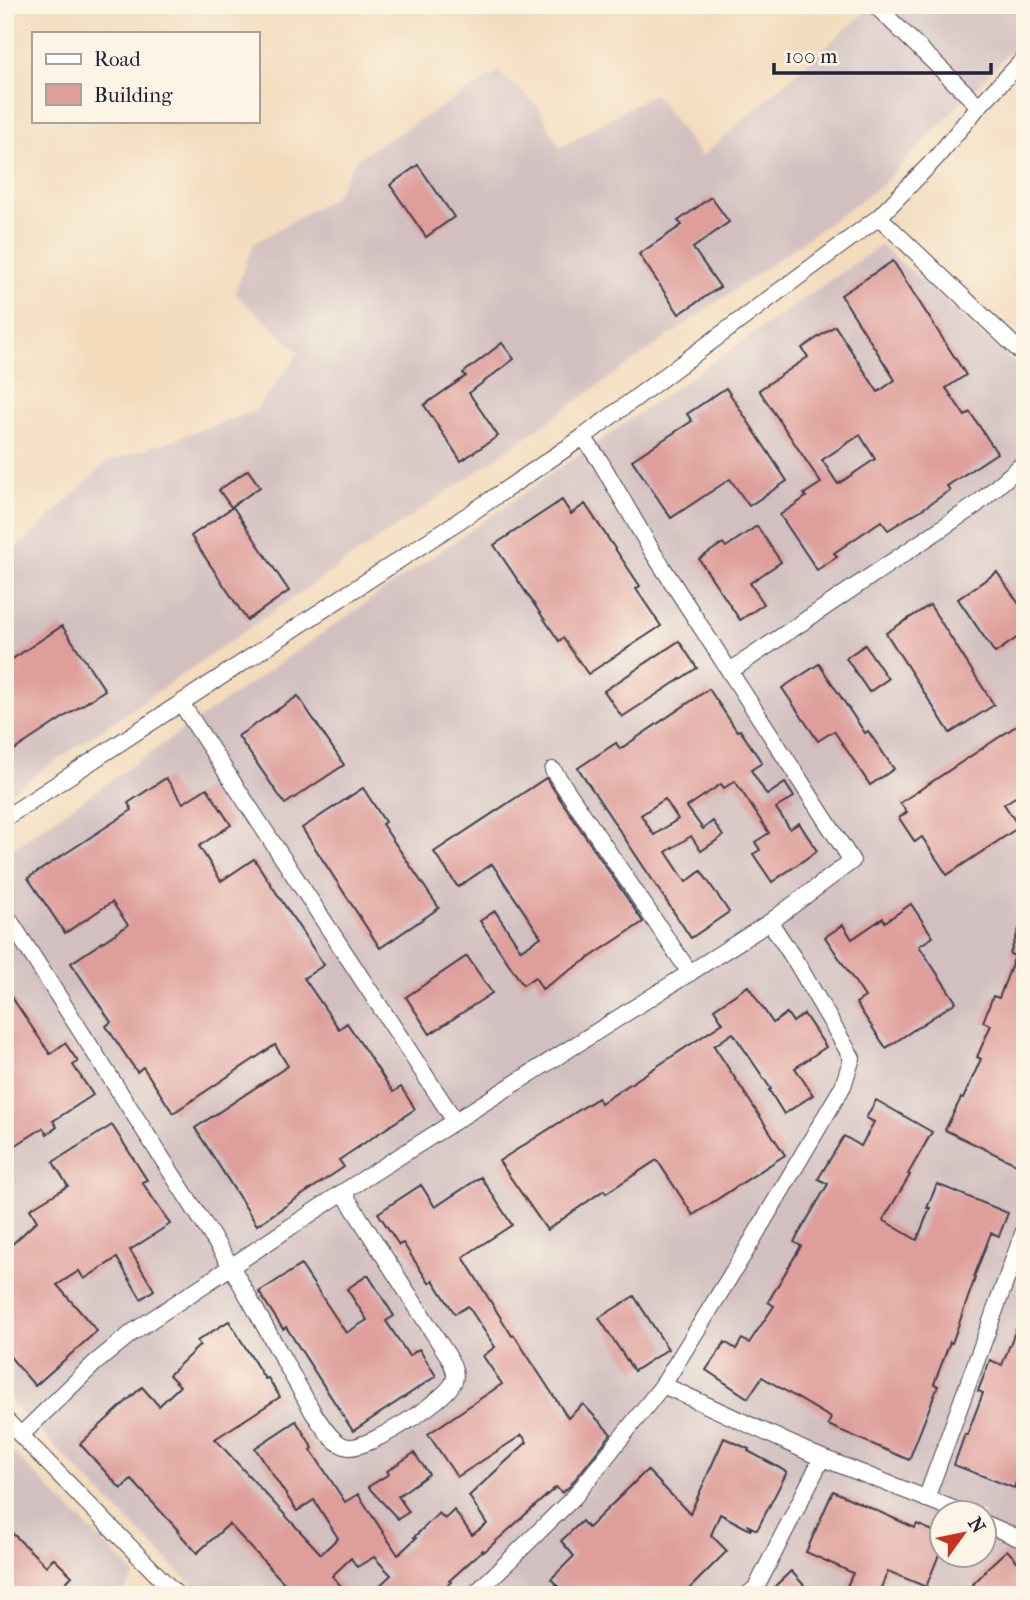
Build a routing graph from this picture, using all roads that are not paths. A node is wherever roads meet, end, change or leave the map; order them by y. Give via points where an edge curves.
1 (875, 5) edge
2 (1025, 58) edge
3 (979, 106) junction
4 (879, 217) junction
5 (1025, 356) edge
6 (583, 437) junction
7 (1025, 462) edge
8 (730, 671) junction
9 (181, 703) junction
10 (554, 770) dead end
11 (5, 818) edge
12 (5, 913) edge
13 (770, 922) junction
14 (690, 973) junction
15 (455, 1121) junction
16 (343, 1192) junction
17 (1025, 1228) edge
18 (232, 1266) junction
19 (663, 1385) junction
20 (5, 1419) edge
21 (21, 1435) junction
22 (822, 1458) junction
23 (926, 1499) joint
24 (998, 1529) edge
25 (1025, 1541) edge
26 (168, 1592) edge
27 (474, 1595) edge
28 (747, 1595) edge

1 - 3 street
2 - 3 street
3 - 4 street
4 - 5 street
4 - 6 street
6 - 8 street
6 - 9 street
7 - 8 street via 976,505
8 - 13 street via 852,861
9 - 11 street
9 - 15 street
10 - 14 street
12 - 18 street
13 - 14 street
13 - 19 street via 852,1058 843,1086
14 - 15 street
15 - 16 street
16 - 18 street
16 - 18 street via 455,1371 444,1395 423,1411 363,1445 342,1445 314,1414
17 - 23 street
18 - 21 street via 133,1332
19 - 22 street
19 - 27 street via 575,1496
20 - 21 street
21 - 26 street
22 - 23 street
22 - 28 street via 756,1588
24 - 25 street

